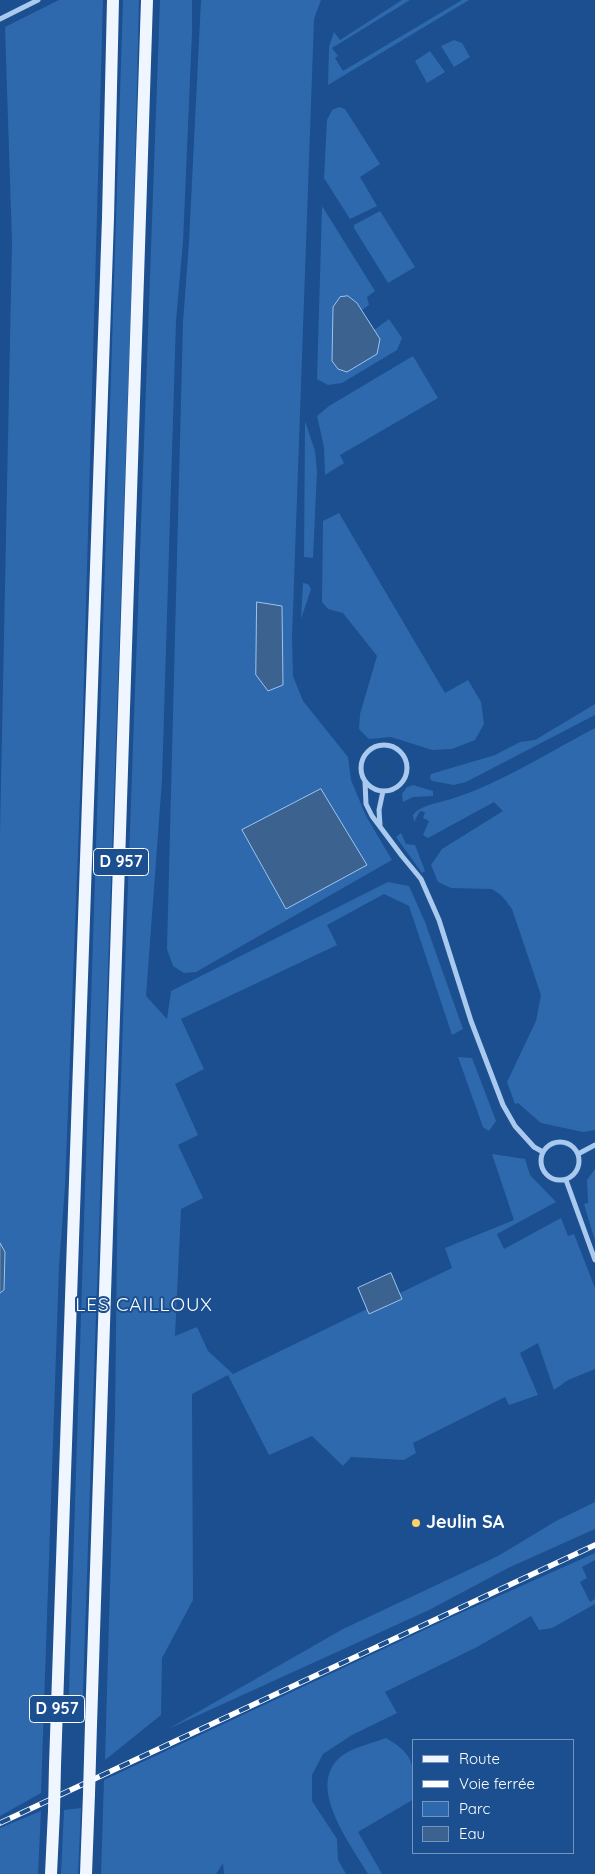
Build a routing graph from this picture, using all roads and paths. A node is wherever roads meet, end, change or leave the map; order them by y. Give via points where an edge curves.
1 (38, 0) edge
2 (113, 0) edge
3 (147, 0) edge
4 (0, 19) edge
5 (365, 782) junction
6 (383, 791) junction
7 (380, 825) junction
8 (595, 1145) edge
9 (543, 1152) junction
10 (578, 1154) junction
11 (566, 1180) junction
12 (595, 1260) edge
13 (51, 1874) edge
14 (86, 1874) edge

1 - 4 street
2 - 13 main road, D 957, bridge
3 - 14 main road, D 957, bridge
5 - 6 street
5 - 6 street via 361,765 366,755 376,747 392,747 403,756 406,771 400,784
5 - 7 street via 366,804
6 - 7 street
7 - 9 street via 422,879 503,1105 520,1132
8 - 10 street
9 - 10 street via 558,1142 570,1145
9 - 11 street via 541,1163 545,1173 554,1180
10 - 11 street via 576,1172
11 - 12 street

